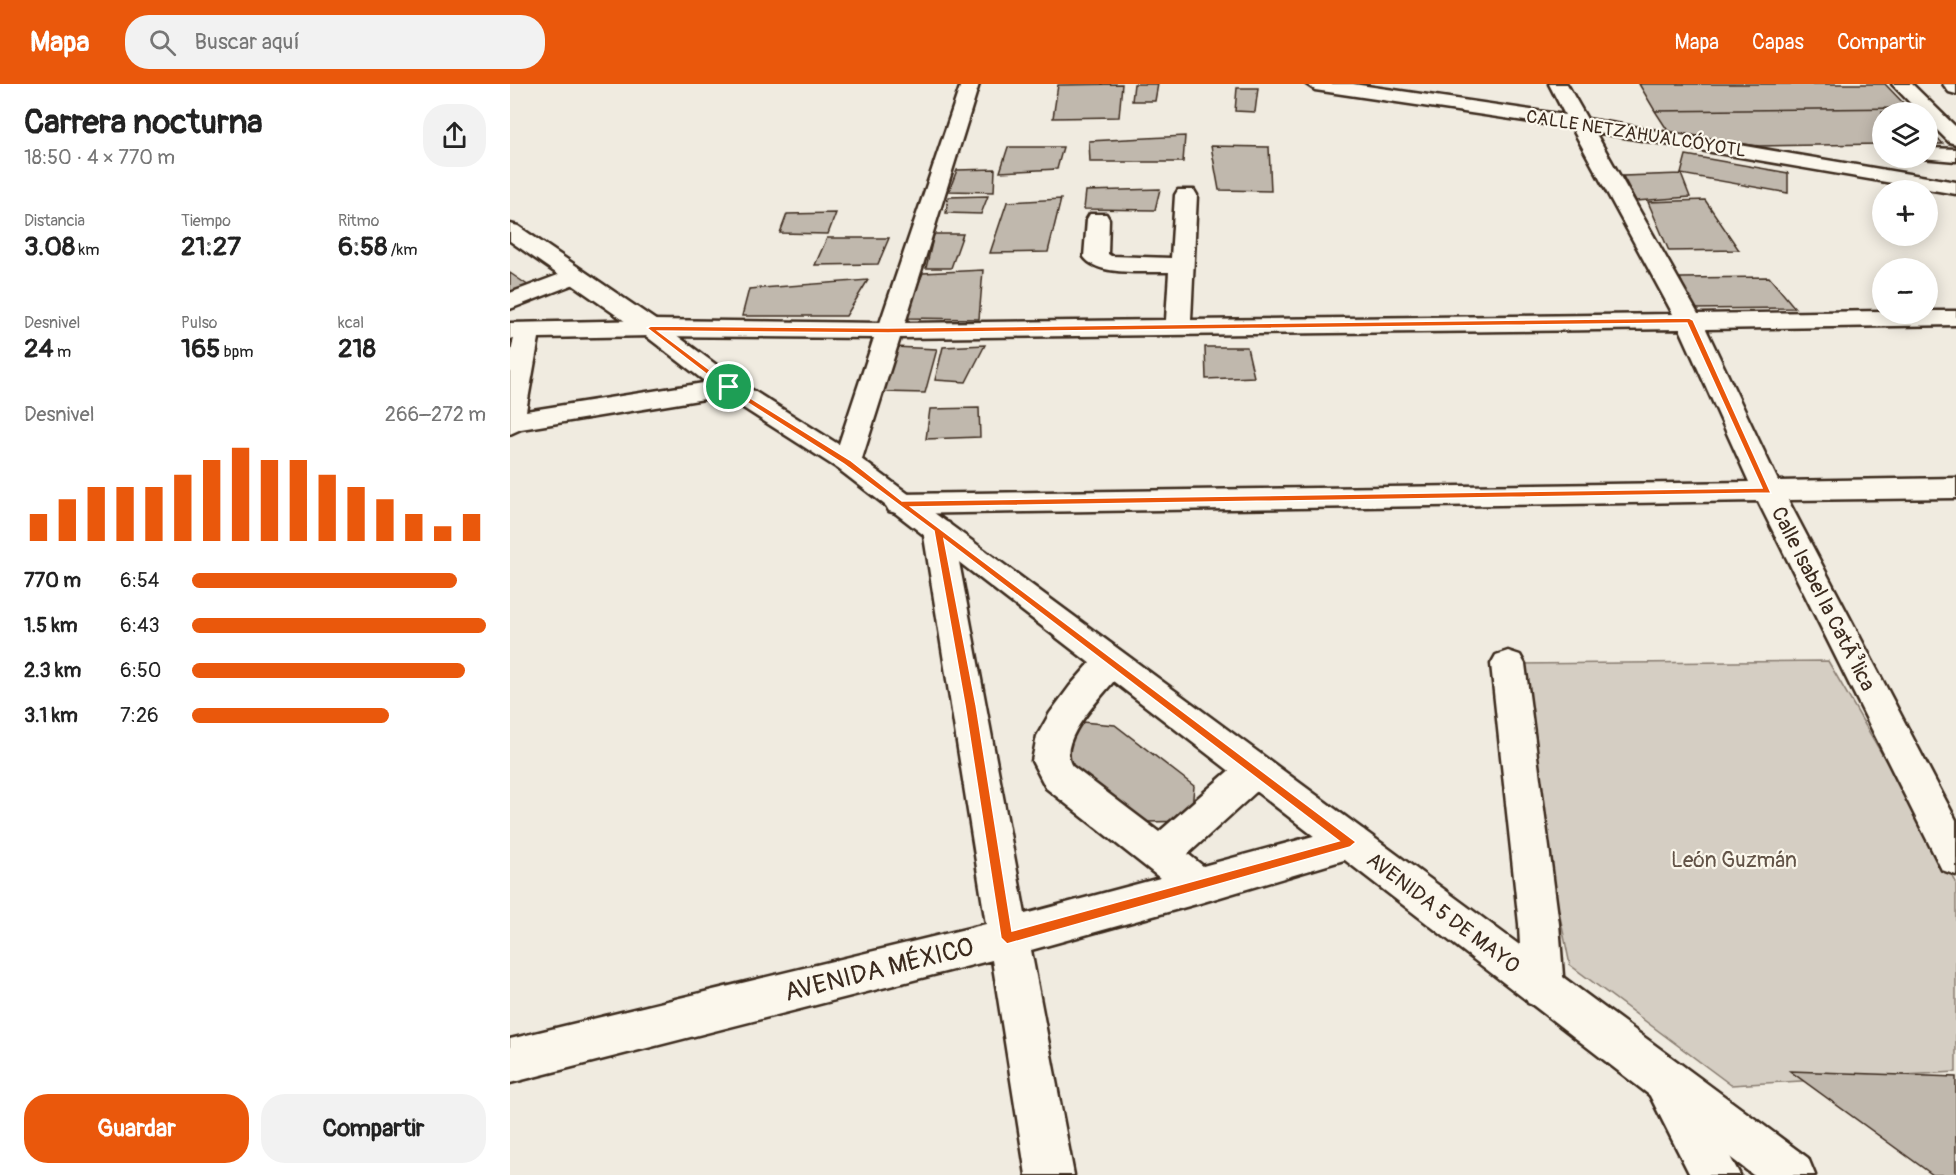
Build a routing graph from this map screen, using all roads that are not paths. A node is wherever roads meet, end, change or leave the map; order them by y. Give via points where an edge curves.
1 (970, 84) edge
2 (1315, 84) edge
3 (1558, 84) edge
4 (1901, 84) edge
5 (1952, 84) edge
6 (1956, 88) edge
7 (1578, 123) junction
8 (1956, 138) edge
9 (1938, 154) edge
10 (1956, 155) edge
11 (1956, 188) edge
12 (1186, 195) dead end
13 (1098, 219) dead end
14 (513, 237) edge
15 (1182, 265) junction
16 (574, 276) junction
17 (510, 302) edge
18 (1956, 318) edge
19 (1689, 320) junction
20 (1178, 327) junction
21 (651, 328) junction
22 (519, 331) edge
23 (888, 331) junction
24 (729, 387) junction
25 (510, 423) edge
26 (847, 462) junction
27 (1956, 488) edge
28 (1768, 491) junction
29 (900, 504) junction
30 (938, 530) junction
31 (1110, 663) junction
32 (1508, 664) dead end
33 (1254, 771) junction
34 (1350, 842) junction
35 (1160, 855) junction
36 (1956, 858) edge
37 (1200, 886) junction
38 (1007, 938) junction
39 (1543, 989) junction
40 (510, 1061) edge
41 (1664, 1082) junction
42 (1050, 1175) edge
43 (1716, 1175) edge
44 (1791, 1175) edge

1 - 23 street
2 - 7 street, CALLE NETZAHUALCÓYOTL
3 - 7 street, Calle Isabel la CatÃ³lica
4 - 8 street
5 - 6 street
7 - 11 street, CALLE NETZAHUALCÓYOTL
7 - 19 street, Calle Isabel la CatÃ³lica
9 - 10 street
12 - 15 street
13 - 15 street via 1096,257 1106,263
14 - 16 street, AVENIDA 5 DE MAYO
15 - 20 street
16 - 17 street
16 - 21 street, AVENIDA 5 DE MAYO
18 - 19 street
19 - 20 street
19 - 28 street, Calle Isabel la CatÃ³lica
20 - 23 street
21 - 22 street
21 - 23 street
21 - 24 street, AVENIDA 5 DE MAYO
22 - 25 street
23 - 26 street
24 - 25 street
24 - 26 street, AVENIDA 5 DE MAYO
26 - 29 street, AVENIDA 5 DE MAYO
27 - 28 street
28 - 29 street
28 - 36 street, Calle Isabel la CatÃ³lica
29 - 30 street, AVENIDA 5 DE MAYO
30 - 31 street, AVENIDA 5 DE MAYO
30 - 38 street via 971,705
31 - 33 street, AVENIDA 5 DE MAYO
31 - 35 street via 1059,728 1051,746 1050,762 1059,777
32 - 39 street
33 - 34 street, AVENIDA 5 DE MAYO
33 - 35 street
34 - 37 street, AVENIDA MÉXICO
34 - 39 street, AVENIDA 5 DE MAYO
35 - 37 street
37 - 38 street, AVENIDA MÉXICO
38 - 40 street, AVENIDA MÉXICO
38 - 42 street
39 - 41 street, AVENIDA 5 DE MAYO
41 - 43 street
41 - 44 street, AVENIDA 5 DE MAYO

